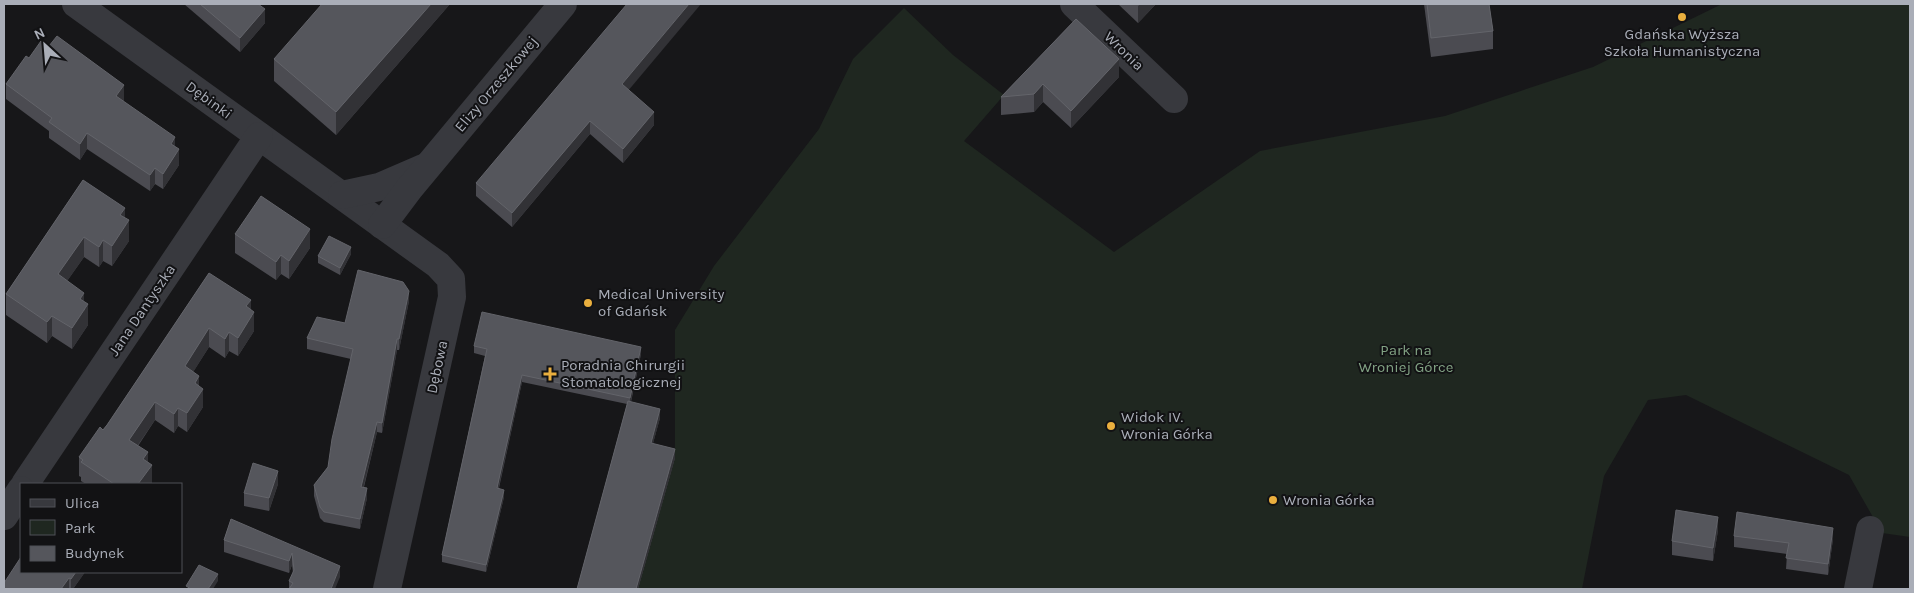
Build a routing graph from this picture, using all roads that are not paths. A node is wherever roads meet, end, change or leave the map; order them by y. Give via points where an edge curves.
1 (76, 4) edge
2 (563, 4) edge
3 (1074, 4) edge
4 (1174, 99) dead end
5 (259, 136) junction
6 (429, 164) junction
7 (342, 195) junction
8 (382, 225) junction
9 (26, 483) edge
10 (20, 492) edge
11 (4, 516) edge
12 (1870, 530) dead end
13 (387, 589) edge
14 (1858, 589) edge

1 - 5 street, Dębinki
2 - 6 street, Elizy Orzeszkowej
3 - 4 street, Wronia
5 - 7 street, Dębinki
5 - 9 street, Jana Dantyszka
6 - 7 street, Elizy Orzeszkowej via 379,188
6 - 8 street, Elizy Orzeszkowej
7 - 8 street, Dębowa
8 - 13 street, Dębowa via 438,265 447,273 453,286
10 - 11 street
12 - 14 street

